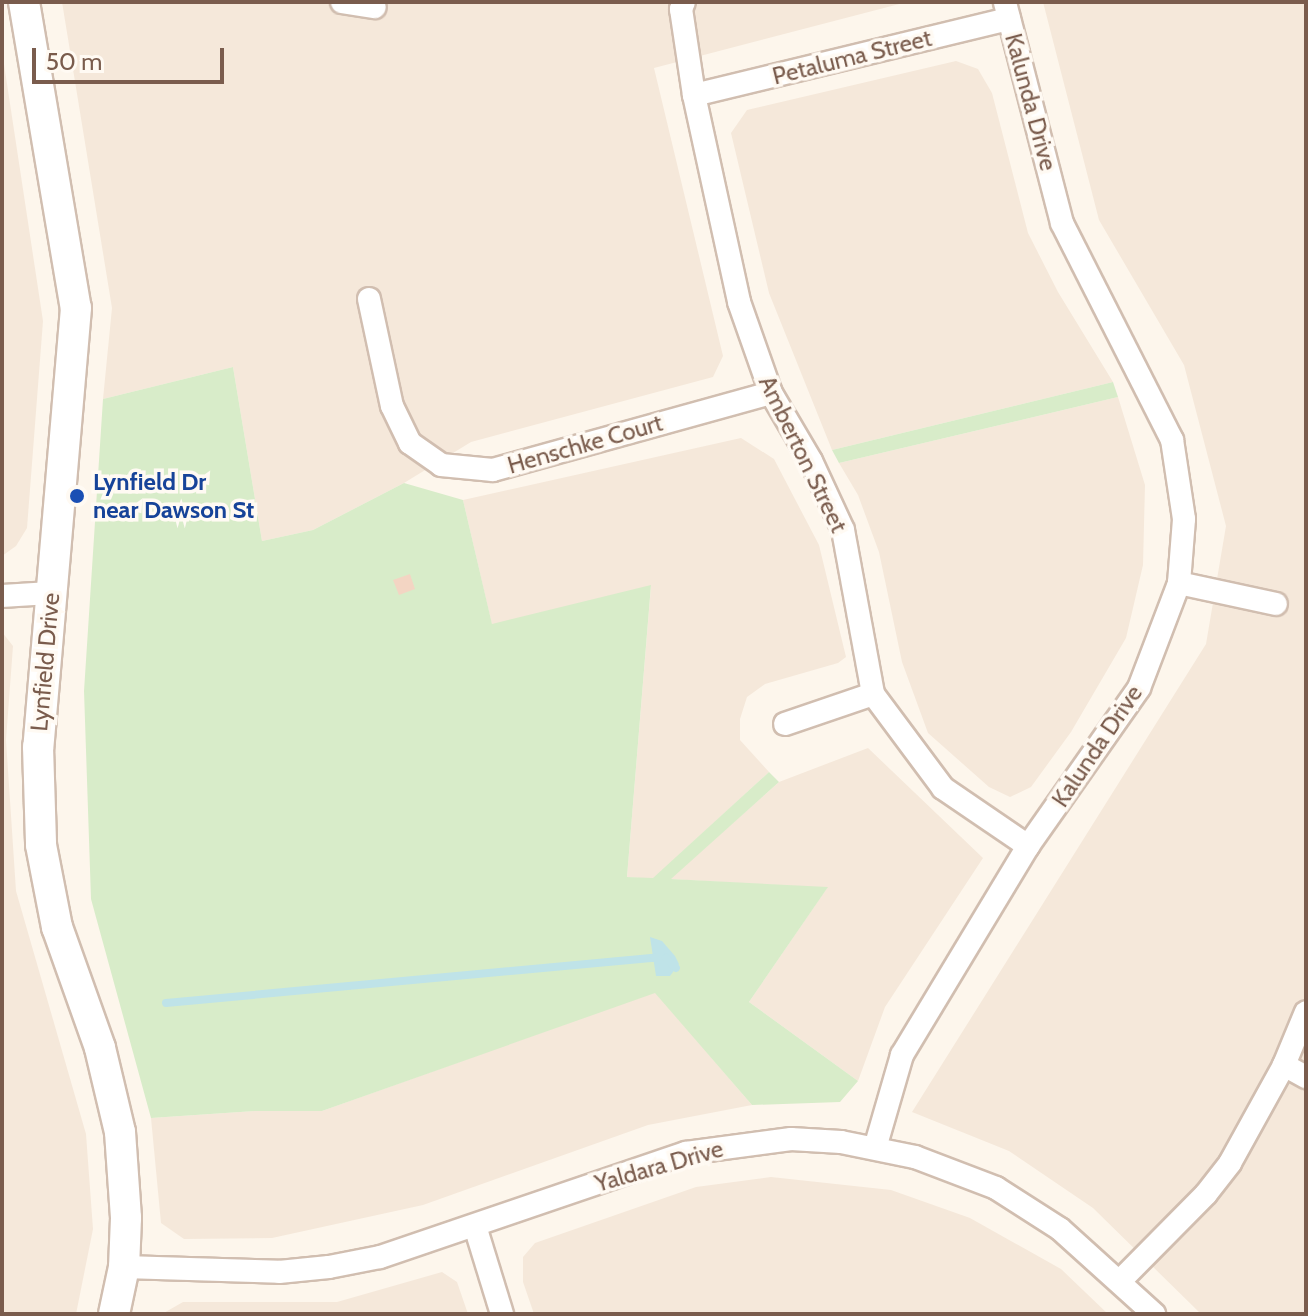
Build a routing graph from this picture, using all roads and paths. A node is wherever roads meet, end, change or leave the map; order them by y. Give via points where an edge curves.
1 (24, 2) edge
2 (342, 2) edge
3 (684, 2) edge
4 (375, 7) dead end
5 (1007, 11) edge
6 (694, 95) junction
7 (369, 299) dead end
8 (771, 393) junction
9 (1179, 583) junction
10 (51, 593) junction
11 (2, 596) edge
12 (1276, 604) dead end
13 (873, 694) junction
14 (785, 724) dead end
15 (1028, 846) junction
16 (1306, 1012) edge
17 (1284, 1065) junction
18 (1306, 1077) edge
19 (875, 1148) junction
20 (475, 1226) junction
21 (124, 1267) junction
22 (1120, 1281) junction
23 (114, 1314) edge
24 (502, 1314) edge
25 (1154, 1314) edge

1 - 10 street, Lynfield Drive via 76,308
2 - 4 street
3 - 6 street, Amberton Street
5 - 6 street, Petaluma Street
5 - 9 street, Kalunda Drive via 1062,223 1172,440 1184,519
6 - 8 street, Amberton Street via 739,302
7 - 8 street, Henschke Court via 392,406 410,443 441,465 493,470
8 - 13 street, Amberton Street via 843,530
9 - 12 street
9 - 15 street, Kalunda Drive via 1139,688
10 - 11 street
10 - 21 street, Lynfield Drive via 38,747 41,845 57,927 100,1048 120,1132
13 - 14 street
13 - 15 street, Amberton Street via 943,788
15 - 19 street, Kalunda Drive via 902,1055
16 - 17 street
17 - 18 street
17 - 22 street via 1230,1163
19 - 20 street, Yaldara Drive via 791,1139 686,1153
19 - 22 street, Yaldara Drive via 961,1172 996,1188 1060,1229
20 - 21 street, Yaldara Drive via 380,1257 329,1267 279,1272
20 - 24 street
21 - 23 street, Lynfield Drive
22 - 25 street, Yaldara Drive

